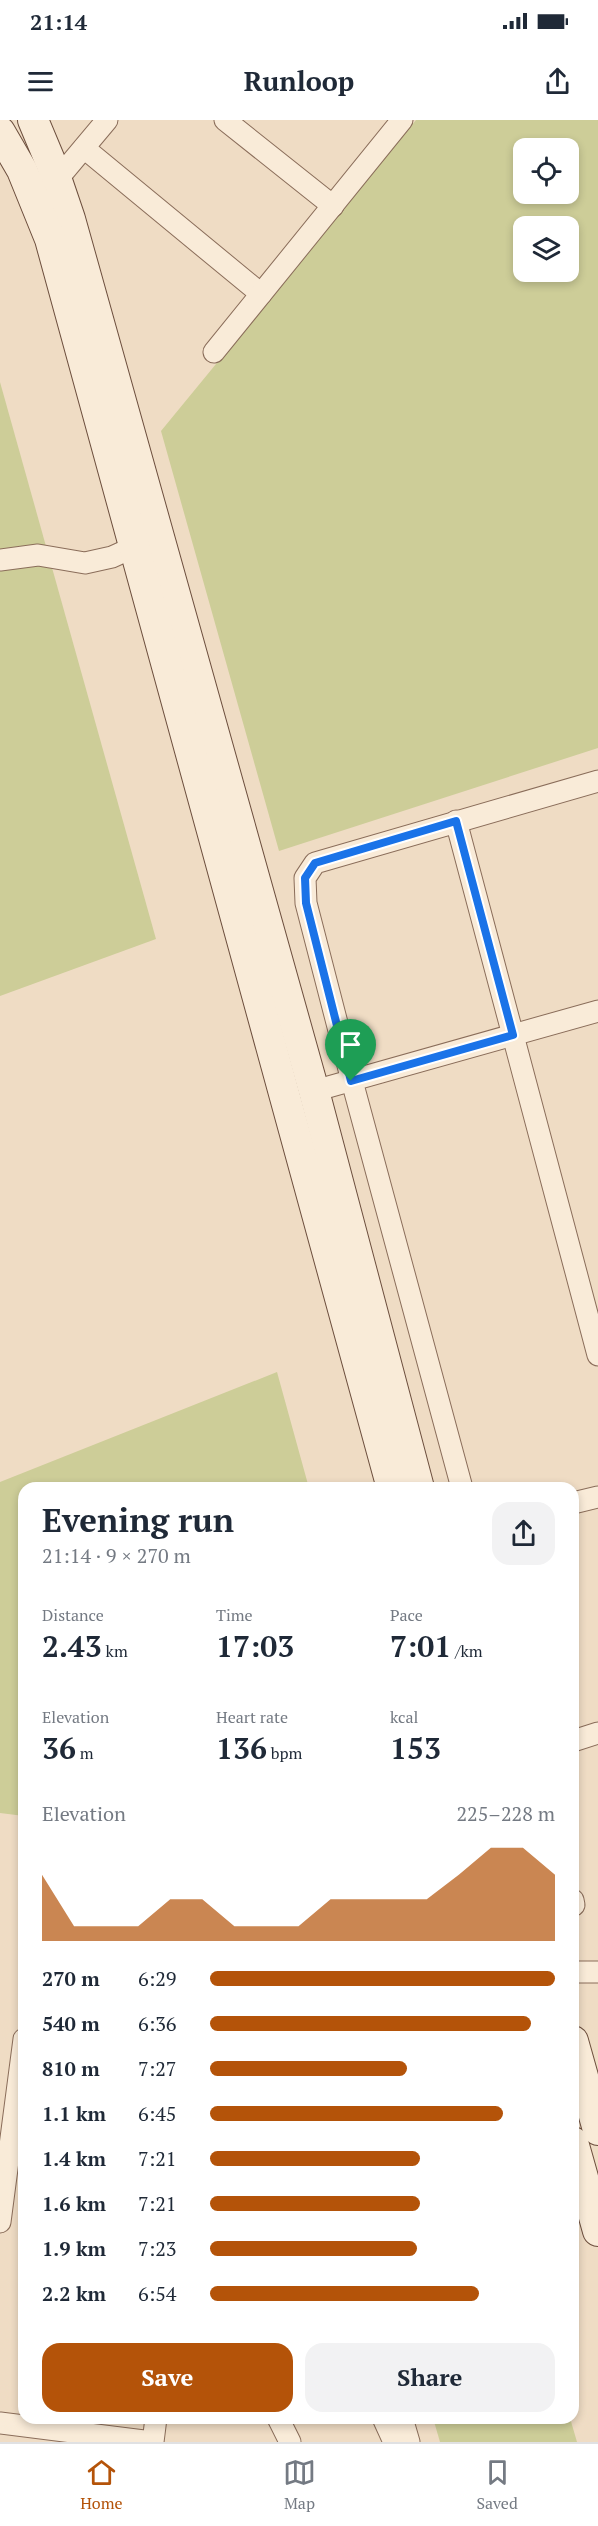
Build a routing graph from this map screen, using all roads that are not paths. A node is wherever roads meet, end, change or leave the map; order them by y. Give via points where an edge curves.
1 (33, 120) edge
2 (107, 120) edge
3 (225, 120) edge
4 (402, 120) edge
5 (0, 132) edge
6 (84, 148) junction
7 (57, 180) junction
8 (36, 204) junction
9 (333, 206) junction
10 (261, 294) junction
11 (213, 352) dead end
12 (134, 547) junction
13 (0, 560) edge
14 (598, 781) edge
15 (456, 821) junction
16 (598, 1011) edge
17 (513, 1035) junction
18 (351, 1081) junction
19 (314, 1091) junction
20 (598, 1355) edge
21 (396, 1467) edge
22 (412, 1482) edge
23 (460, 1482) edge
24 (598, 1497) edge
25 (579, 1502) edge
26 (598, 1733) edge
27 (579, 1739) edge
28 (579, 1972) edge
29 (598, 1972) edge
30 (579, 2062) edge
31 (18, 2085) edge
32 (598, 2130) edge
33 (579, 2163) edge
34 (0, 2222) edge
35 (598, 2231) edge
36 (0, 2423) edge
37 (155, 2424) edge
38 (281, 2424) edge
39 (388, 2424) edge
40 (401, 2436) edge
41 (153, 2442) edge
42 (290, 2442) edge

1 - 7 street
2 - 6 street
3 - 9 street
4 - 9 street
5 - 8 street
6 - 7 street
6 - 10 street
7 - 8 street
7 - 19 street
8 - 12 street via 50,239
9 - 10 street
10 - 11 street
12 - 13 street via 85,563 27,555
12 - 21 street
14 - 15 street
15 - 17 street
15 - 18 street via 315,863 305,878 306,903
16 - 17 street
17 - 18 street
17 - 20 street
18 - 19 street
18 - 23 street
19 - 21 street
21 - 22 street
24 - 25 street
26 - 27 street
28 - 29 street
30 - 32 street
31 - 34 street
33 - 35 street
36 - 41 street
37 - 41 street
38 - 42 street
39 - 40 street

